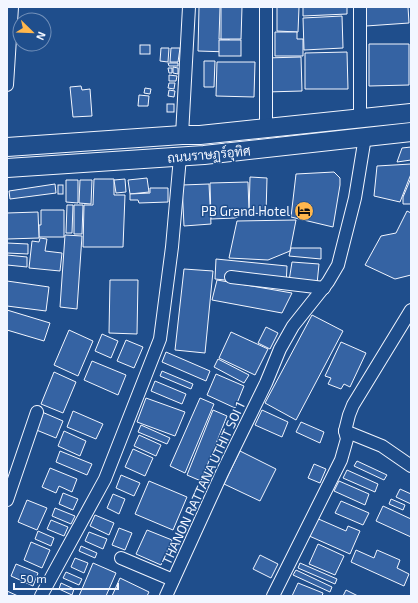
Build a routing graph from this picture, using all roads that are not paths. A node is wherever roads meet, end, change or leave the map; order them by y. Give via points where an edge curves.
1 (12, 7) edge
2 (188, 7) edge
3 (266, 7) edge
4 (360, 7) edge
5 (7, 85) edge
6 (411, 113) edge
7 (360, 118) junction
8 (266, 128) junction
9 (411, 132) edge
10 (182, 135) junction
11 (365, 137) junction
12 (81, 142) junction
13 (7, 147) edge
14 (180, 157) junction
15 (84, 163) junction
16 (7, 168) edge
17 (231, 276) dead end
18 (324, 288) junction
19 (411, 310) edge
20 (37, 412) dead end
21 (345, 431) junction
22 (411, 466) edge
23 (7, 500) edge
24 (121, 558) dead end
25 (173, 580) junction
26 (41, 596) edge
27 (166, 596) edge
28 (273, 596) edge

1 - 5 street
2 - 10 street
3 - 8 street
4 - 7 street
6 - 7 street, ถนนราษฏร์อุทิศ
7 - 8 street, ถนนราษฏร์อุทิศ
8 - 10 street, ถนนราษฏร์อุทิศ
9 - 11 street, ถนนราษฏร์อุทิศ
10 - 12 street, ถนนราษฏร์อุทิศ
11 - 14 street, ถนนราษฏร์อุทิศ
11 - 18 street, THANON RATTANA UTHIT SOI 1 via 355,198 338,265
12 - 13 street, ถนนราษฏร์อุทิศ
12 - 15 street
14 - 15 street, ถนนราษฏร์อุทิศ
14 - 26 street via 160,339 105,478
15 - 16 street, ถนนราษฏร์อุทิศ
17 - 18 street
18 - 25 street, THANON RATTANA UTHIT SOI 1 via 293,326 280,349
19 - 21 street via 353,405
20 - 23 street
21 - 22 street via 382,446
21 - 28 street via 346,439 341,460
24 - 25 street
25 - 27 street, THANON RATTANA UTHIT SOI 1

